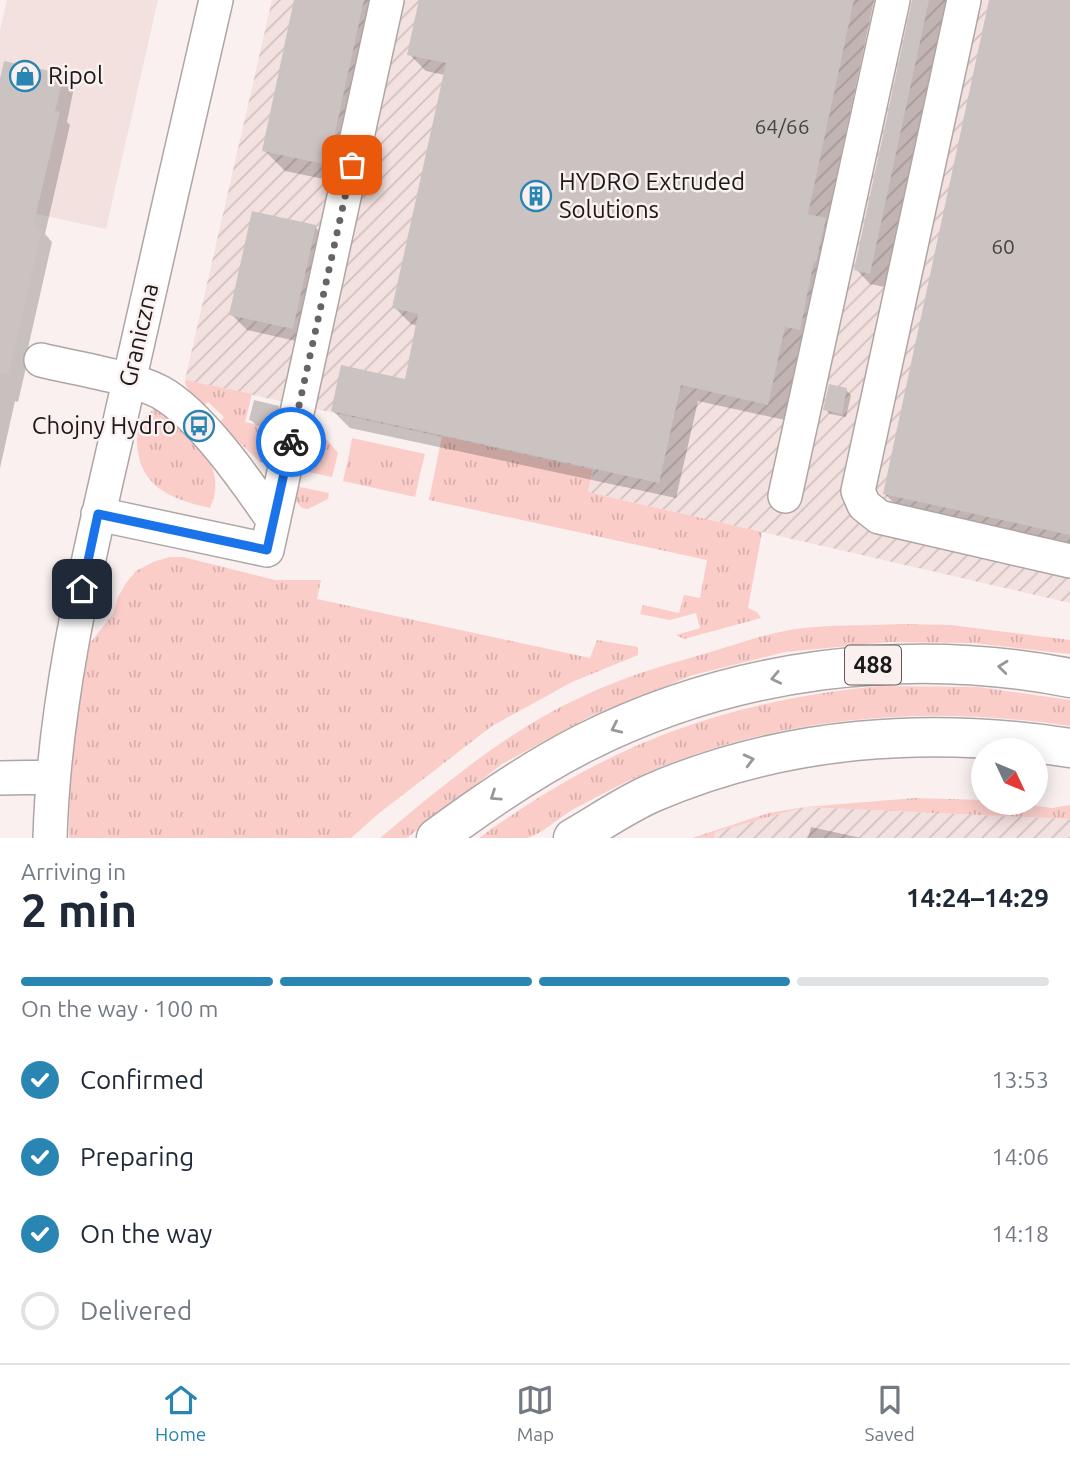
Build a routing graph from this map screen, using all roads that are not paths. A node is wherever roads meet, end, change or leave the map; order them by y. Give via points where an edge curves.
1 (216, 0) edge
2 (387, 0) edge
3 (892, 0) edge
4 (964, 0) edge
5 (41, 360) dead end
6 (129, 381) junction
7 (785, 496) dead end
8 (98, 514) junction
9 (273, 520) junction
10 (1070, 561) edge
11 (1070, 678) edge
12 (1070, 748) edge
13 (52, 777) junction
14 (0, 778) edge
15 (618, 813) junction
16 (446, 832) edge
17 (50, 838) edge
18 (573, 838) edge
19 (584, 838) edge

1 - 6 street, Graniczna
2 - 9 street
3 - 7 street
4 - 10 street via 858,491 864,505 879,517
5 - 6 street
6 - 8 street, Graniczna
6 - 9 street via 160,393 187,414 230,461
8 - 9 street via 267,550
8 - 13 street, Graniczna via 66,664
11 -> 16 main road, 488 via 971,664 877,664 733,687 679,703 583,743
15 -> 12 main road via 649,794 714,769 851,741 960,737
13 - 14 street
13 - 17 street, Graniczna
15 - 18 main road
15 - 19 main road

